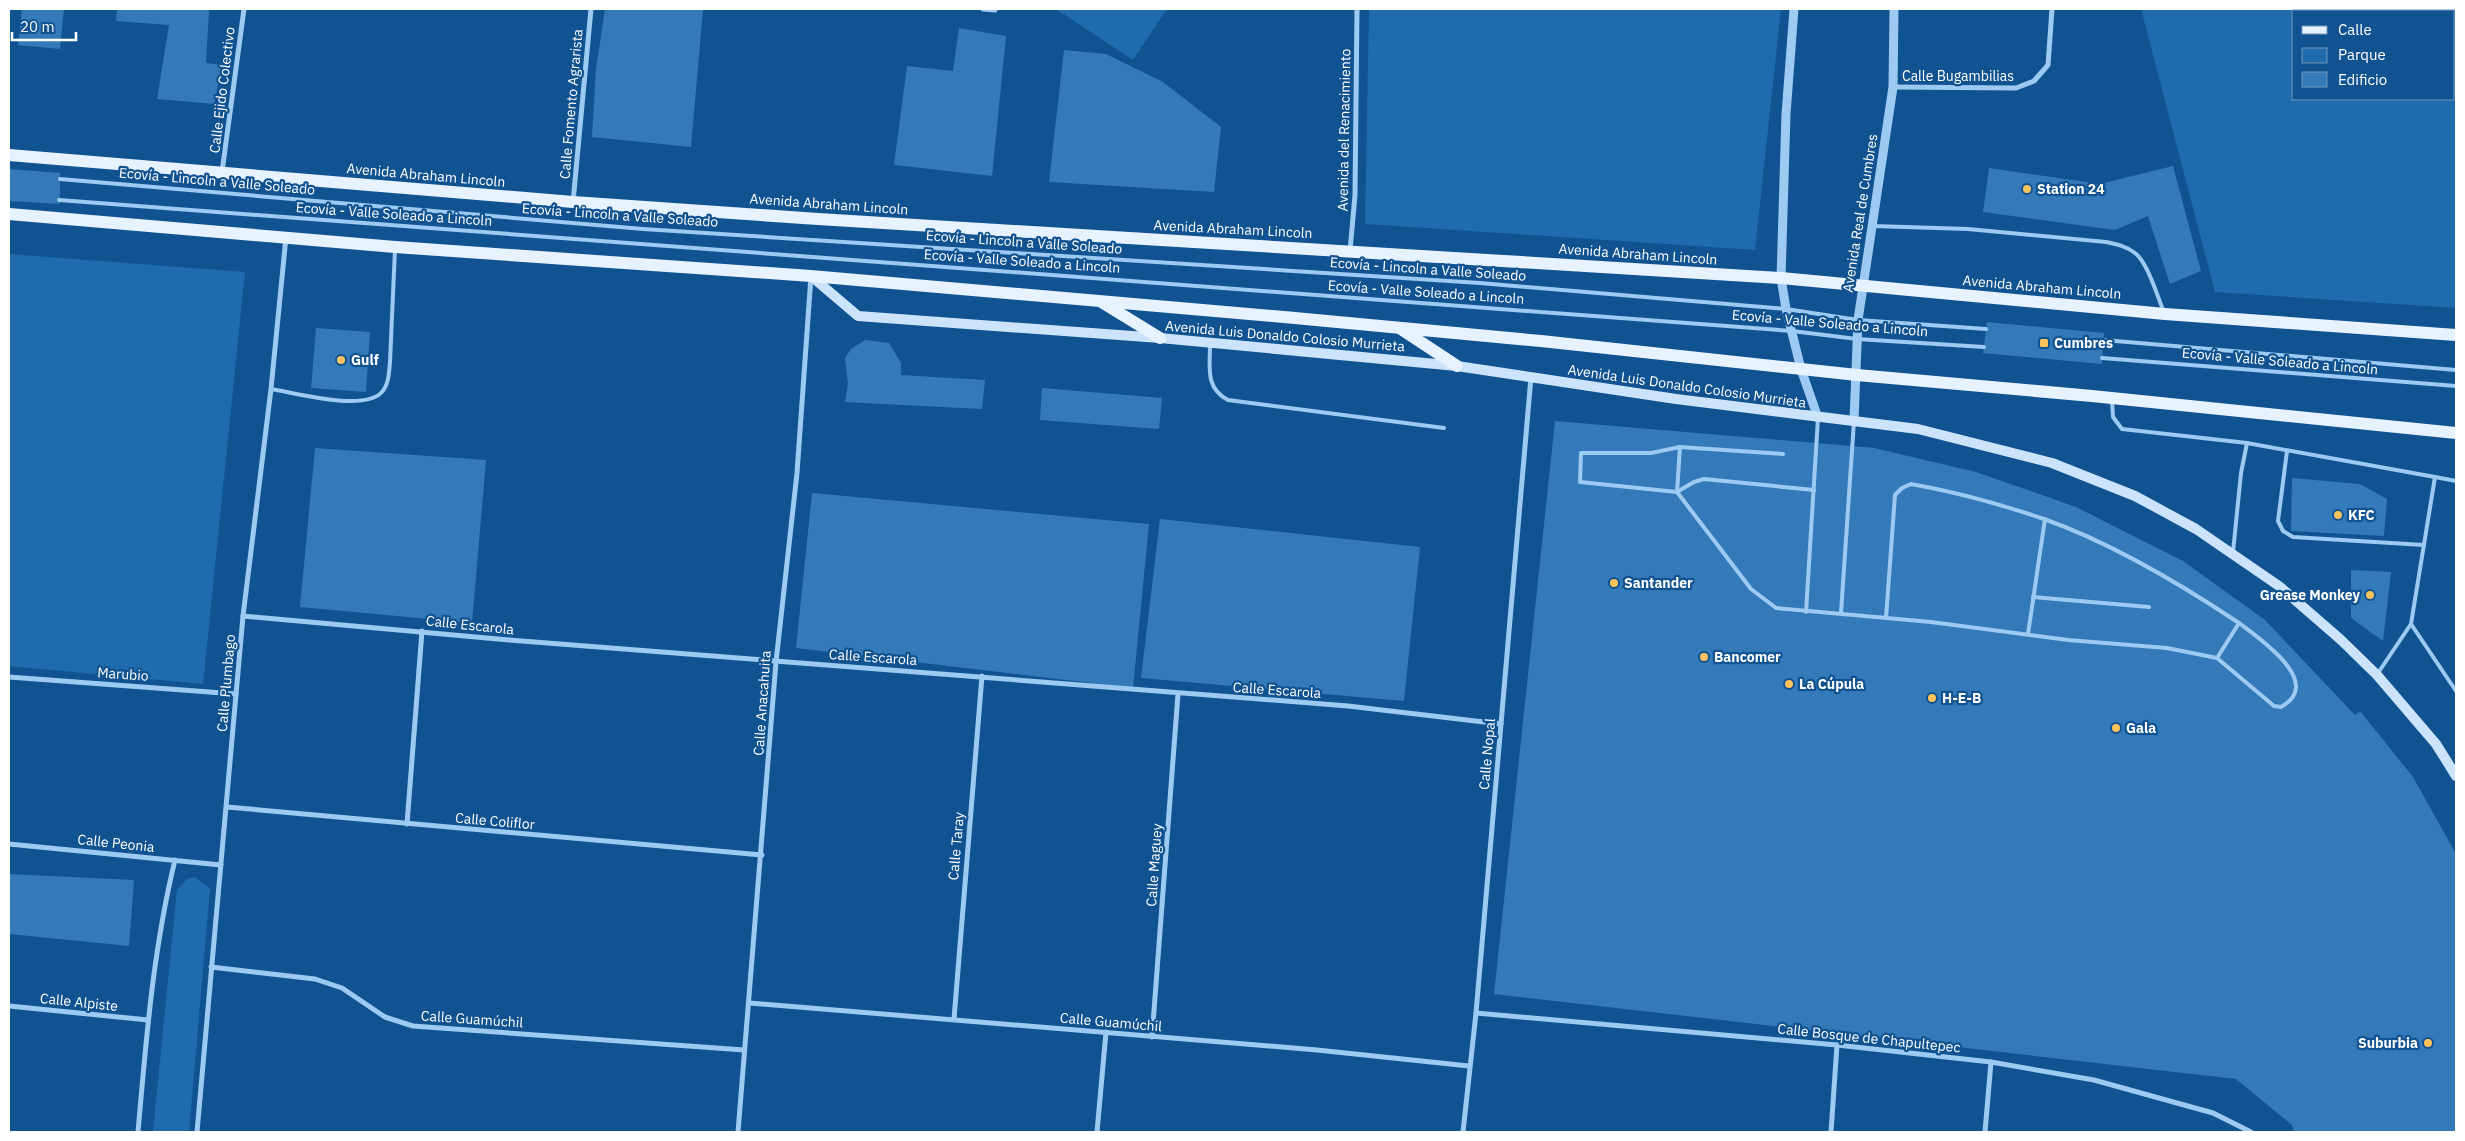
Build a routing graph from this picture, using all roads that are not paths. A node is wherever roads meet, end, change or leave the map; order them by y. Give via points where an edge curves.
1 (244, 9) edge
2 (592, 9) edge
3 (983, 9) edge
4 (1357, 9) edge
5 (1794, 9) edge
6 (1894, 9) edge
7 (2052, 9) edge
8 (995, 10) dead end
9 (1892, 88) junction
10 (9, 155) edge
11 (222, 173) junction
12 (60, 178) dead end
13 (59, 200) dead end
14 (573, 202) junction
15 (9, 214) edge
16 (1871, 226) junction
17 (286, 237) junction
18 (395, 247) junction
19 (1350, 251) junction
20 (811, 276) junction
21 (1781, 278) junction
22 (1862, 286) junction
23 (1101, 302) junction
24 (1786, 309) junction
25 (2165, 314) junction
26 (1858, 320) junction
27 (1399, 328) junction
28 (1986, 329) dead end
29 (1792, 330) junction
30 (2456, 335) edge
31 (1160, 338) junction
32 (1857, 339) junction
33 (2104, 340) dead end
34 (1210, 343) junction
35 (1984, 347) dead end
36 (2102, 358) dead end
37 (1457, 366) junction
38 (1801, 369) junction
39 (2456, 370) edge
40 (1857, 375) junction
41 (1531, 377) junction
42 (2456, 386) edge
43 (271, 389) junction
44 (2112, 398) junction
45 (1818, 418) junction
46 (1854, 421) junction
47 (1444, 428) dead end
48 (2456, 433) edge
49 (2247, 442) junction
50 (1680, 446) junction
51 (2287, 451) junction
52 (1783, 454) dead end
53 (2435, 477) junction
54 (2456, 480) edge
55 (1814, 490) junction
56 (1677, 492) junction
57 (2045, 519) junction
58 (2424, 545) junction
59 (2233, 552) junction
60 (2033, 597) junction
61 (2149, 607) dead end
62 (1806, 612) junction
63 (1841, 614) junction
64 (243, 616) junction
65 (1886, 618) junction
66 (2239, 623) junction
67 (2411, 624) junction
68 (422, 631) junction
69 (2028, 634) junction
70 (2217, 658) junction
71 (776, 662) junction
72 (2377, 675) junction
73 (982, 676) junction
74 (9, 677) edge
75 (2456, 691) edge
76 (236, 694) junction
77 (1178, 694) junction
78 (1502, 724) junction
79 (2456, 776) edge
80 (227, 807) junction
81 (406, 824) junction
82 (9, 844) edge
83 (762, 855) junction
84 (175, 860) junction
85 (221, 865) junction
86 (211, 967) junction
87 (750, 1003) junction
88 (9, 1006) edge
89 (1476, 1013) junction
90 (954, 1019) junction
91 (148, 1020) junction
92 (1106, 1032) junction
93 (1152, 1037) junction
94 (1837, 1045) junction
95 (744, 1050) junction
96 (1991, 1062) junction
97 (1469, 1066) junction
98 (138, 1132) edge
99 (197, 1132) edge
100 (738, 1132) edge
101 (1097, 1132) edge
102 (1463, 1132) edge
103 (1831, 1132) edge
104 (1985, 1132) edge
105 (2251, 1132) edge

1 - 11 street, Calle Ejido Colectivo
2 - 14 street, Calle Fomento Agrarista
3 - 8 street
4 - 19 street, Avenida del Renacimiento via 1355,195
5 - 21 street via 1786,114
6 - 9 street, Avenida Real de Cumbres
7 - 9 street, Calle Bugambilias via 2048,66 2034,81 2016,88
9 - 16 street, Avenida Real de Cumbres
10 - 11 main road, Avenida Abraham Lincoln
11 - 14 main road, Avenida Abraham Lincoln
12 - 24 lane, Ecovía - Lincoln a Valle Soleado via 643,229 1480,284
13 - 29 lane, Ecovía - Valle Soleado a Lincoln
14 - 19 main road, Avenida Abraham Lincoln
15 - 17 main road
16 - 22 street, Avenida Real de Cumbres
16 - 25 lane via 1968,229 2106,242 2125,247 2136,254 2144,266
17 - 18 main road
17 - 43 street, Calle Plumbago
18 - 20 main road
18 - 43 lane via 389,379 382,392 369,401 354,402
19 - 21 main road, Avenida Abraham Lincoln
20 - 23 main road
20 - 31 main road, Avenida Luis Donaldo Colosio Murrieta via 858,316
20 - 71 street, Calle Anacahuita via 797,473
21 - 22 main road, Avenida Abraham Lincoln
21 - 24 street
22 - 25 main road, Avenida Abraham Lincoln
22 - 26 street, Avenida Real de Cumbres
23 - 27 main road
23 - 31 main road
24 - 26 lane, Ecovía - Lincoln a Valle Soleado
24 - 29 street
25 - 30 main road, Avenida Abraham Lincoln
26 - 28 lane, Ecovía - Lincoln a Valle Soleado
26 - 32 street, Avenida Real de Cumbres
27 - 37 main road
27 - 38 main road
29 - 32 lane, Ecovía - Valle Soleado a Lincoln
29 - 38 street
31 - 34 main road, Avenida Luis Donaldo Colosio Murrieta
32 - 35 lane, Ecovía - Valle Soleado a Lincoln
32 - 40 street, Avenida Real de Cumbres
33 - 39 lane
34 - 37 main road, Avenida Luis Donaldo Colosio Murrieta
34 - 47 lane via 1209,378 1219,395 1228,400
36 - 42 lane, Ecovía - Valle Soleado a Lincoln
37 - 41 main road, Avenida Luis Donaldo Colosio Murrieta
38 - 40 main road
38 - 45 street
40 - 44 main road
40 - 46 street, Avenida Real de Cumbres
41 - 45 main road, Avenida Luis Donaldo Colosio Murrieta
41 - 78 street, Calle Nopal
43 - 64 street, Calle Plumbago
44 - 48 main road
44 - 49 lane via 2113,417 2122,429
45 - 46 main road, Avenida Luis Donaldo Colosio Murrieta
45 - 55 lane
46 - 59 main road, Avenida Luis Donaldo Colosio Murrieta via 1918,430 2052,463 2135,496
46 - 63 lane
49 - 51 lane
49 - 59 lane
50 - 52 lane
50 - 56 lane
50 - 56 lane via 1651,453 1581,453 1580,482
51 - 53 lane
51 - 58 lane via 2278,521 2283,531 2293,537
53 - 54 lane
53 - 58 lane
55 - 56 lane via 1704,480
55 - 62 lane
56 - 62 lane via 1751,589 1776,608
57 - 60 lane
57 - 65 lane via 1950,491 1911,484 1902,488 1895,495
57 - 66 lane via 2133,560
58 - 67 lane
59 - 72 main road, Avenida Luis Donaldo Colosio Murrieta via 2279,586
60 - 61 lane
60 - 69 lane
62 - 63 lane
63 - 65 lane
64 - 68 street, Calle Escarola
64 - 76 street, Calle Plumbago
65 - 69 lane
66 - 70 lane
66 - 70 lane via 2278,655 2291,672 2297,688 2294,696 2281,706 2274,706
67 - 72 lane
67 - 75 lane
68 - 71 street, Calle Escarola
68 - 81 street
69 - 70 lane via 2166,648
71 - 73 street, Calle Escarola
71 - 83 street, Calle Anacahuita
72 - 79 main road, Avenida Luis Donaldo Colosio Murrieta via 2436,744
73 - 77 street, Calle Escarola
73 - 90 street, Calle Taray
74 - 76 street, Marubio
76 - 80 street, Calle Plumbago
77 - 78 street, Calle Escarola via 1348,706
77 - 93 street, Calle Maguey
78 - 89 street, Calle Nopal
80 - 81 street, Calle Coliflor
80 - 85 street, Calle Plumbago
81 - 83 street, Calle Coliflor
82 - 84 street, Calle Peonia
83 - 87 street, Calle Anacahuita
84 - 85 street, Calle Peonia
84 - 91 street via 161,919
85 - 86 street, Calle Plumbago
86 - 95 street, Calle Guamúchil via 315,978 342,988 385,1018 413,1026
86 - 99 street, Calle Plumbago
87 - 90 street, Calle Guamúchil
87 - 95 street, Calle Anacahuita
88 - 91 street, Calle Alpiste
89 - 94 street, Calle Bosque de Chapultepec
89 - 97 street, Calle Nopal
90 - 92 street, Calle Guamúchil
91 - 98 street
92 - 93 street, Calle Guamúchil
92 - 101 street
93 - 97 street, Calle Guamúchil
94 - 96 street, Calle Bosque de Chapultepec
94 - 103 street
95 - 100 street, Calle Anacahuita
96 - 104 street
96 - 105 street, Calle Bosque de Chapultepec via 2094,1080 2213,1113
97 - 102 street, Calle Nopal

